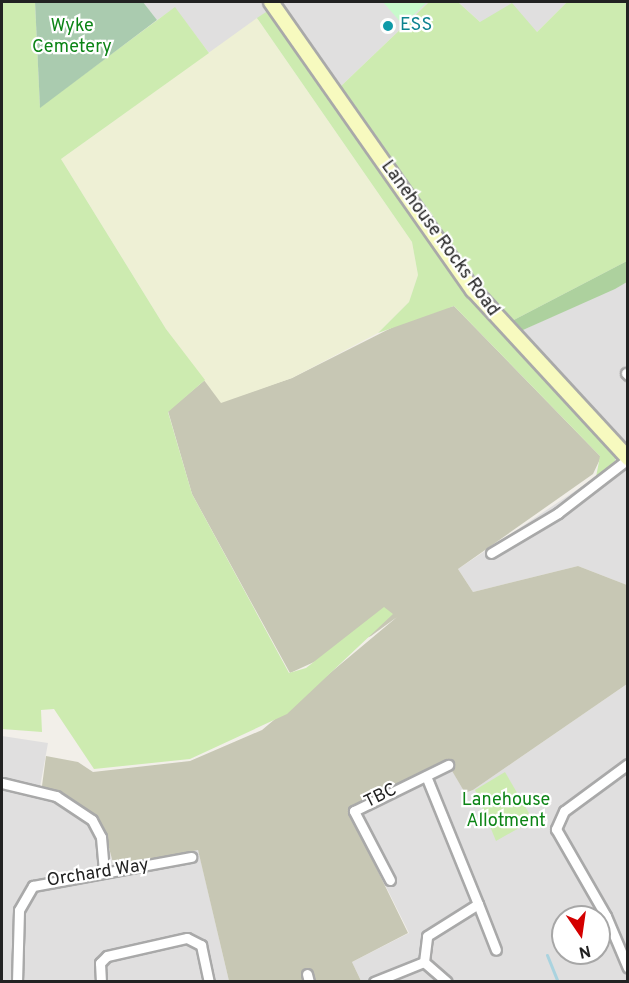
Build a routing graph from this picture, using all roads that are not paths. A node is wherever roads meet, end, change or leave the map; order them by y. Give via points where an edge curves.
1 (271, 2) edge
2 (627, 459) edge
3 (490, 553) dead end
4 (627, 764) edge
5 (448, 765) dead end
6 (426, 776) junction
7 (2, 783) edge
8 (191, 857) dead end
9 (104, 873) junction
10 (390, 880) dead end
11 (478, 904) junction
12 (623, 939) edge
13 (496, 950) dead end
14 (424, 962) junction
15 (627, 968) edge
16 (17, 981) edge
17 (101, 981) edge
18 (209, 981) edge
19 (374, 981) edge
20 (447, 981) edge

1 - 2 main road, Lanehouse Rocks Road via 473,290
2 - 3 street via 558,513
4 - 12 street via 564,811 556,826
5 - 6 street, TBC
6 - 10 street, TBC via 354,812
6 - 11 street
7 - 9 street via 56,795 92,820 101,837
8 - 9 street, Orchard Way
9 - 16 street, Orchard Way via 42,881 22,899
11 - 13 street
11 - 14 street via 427,936
12 - 15 street
14 - 19 street
14 - 20 street
17 - 18 street via 99,967 107,956 187,938 201,945

